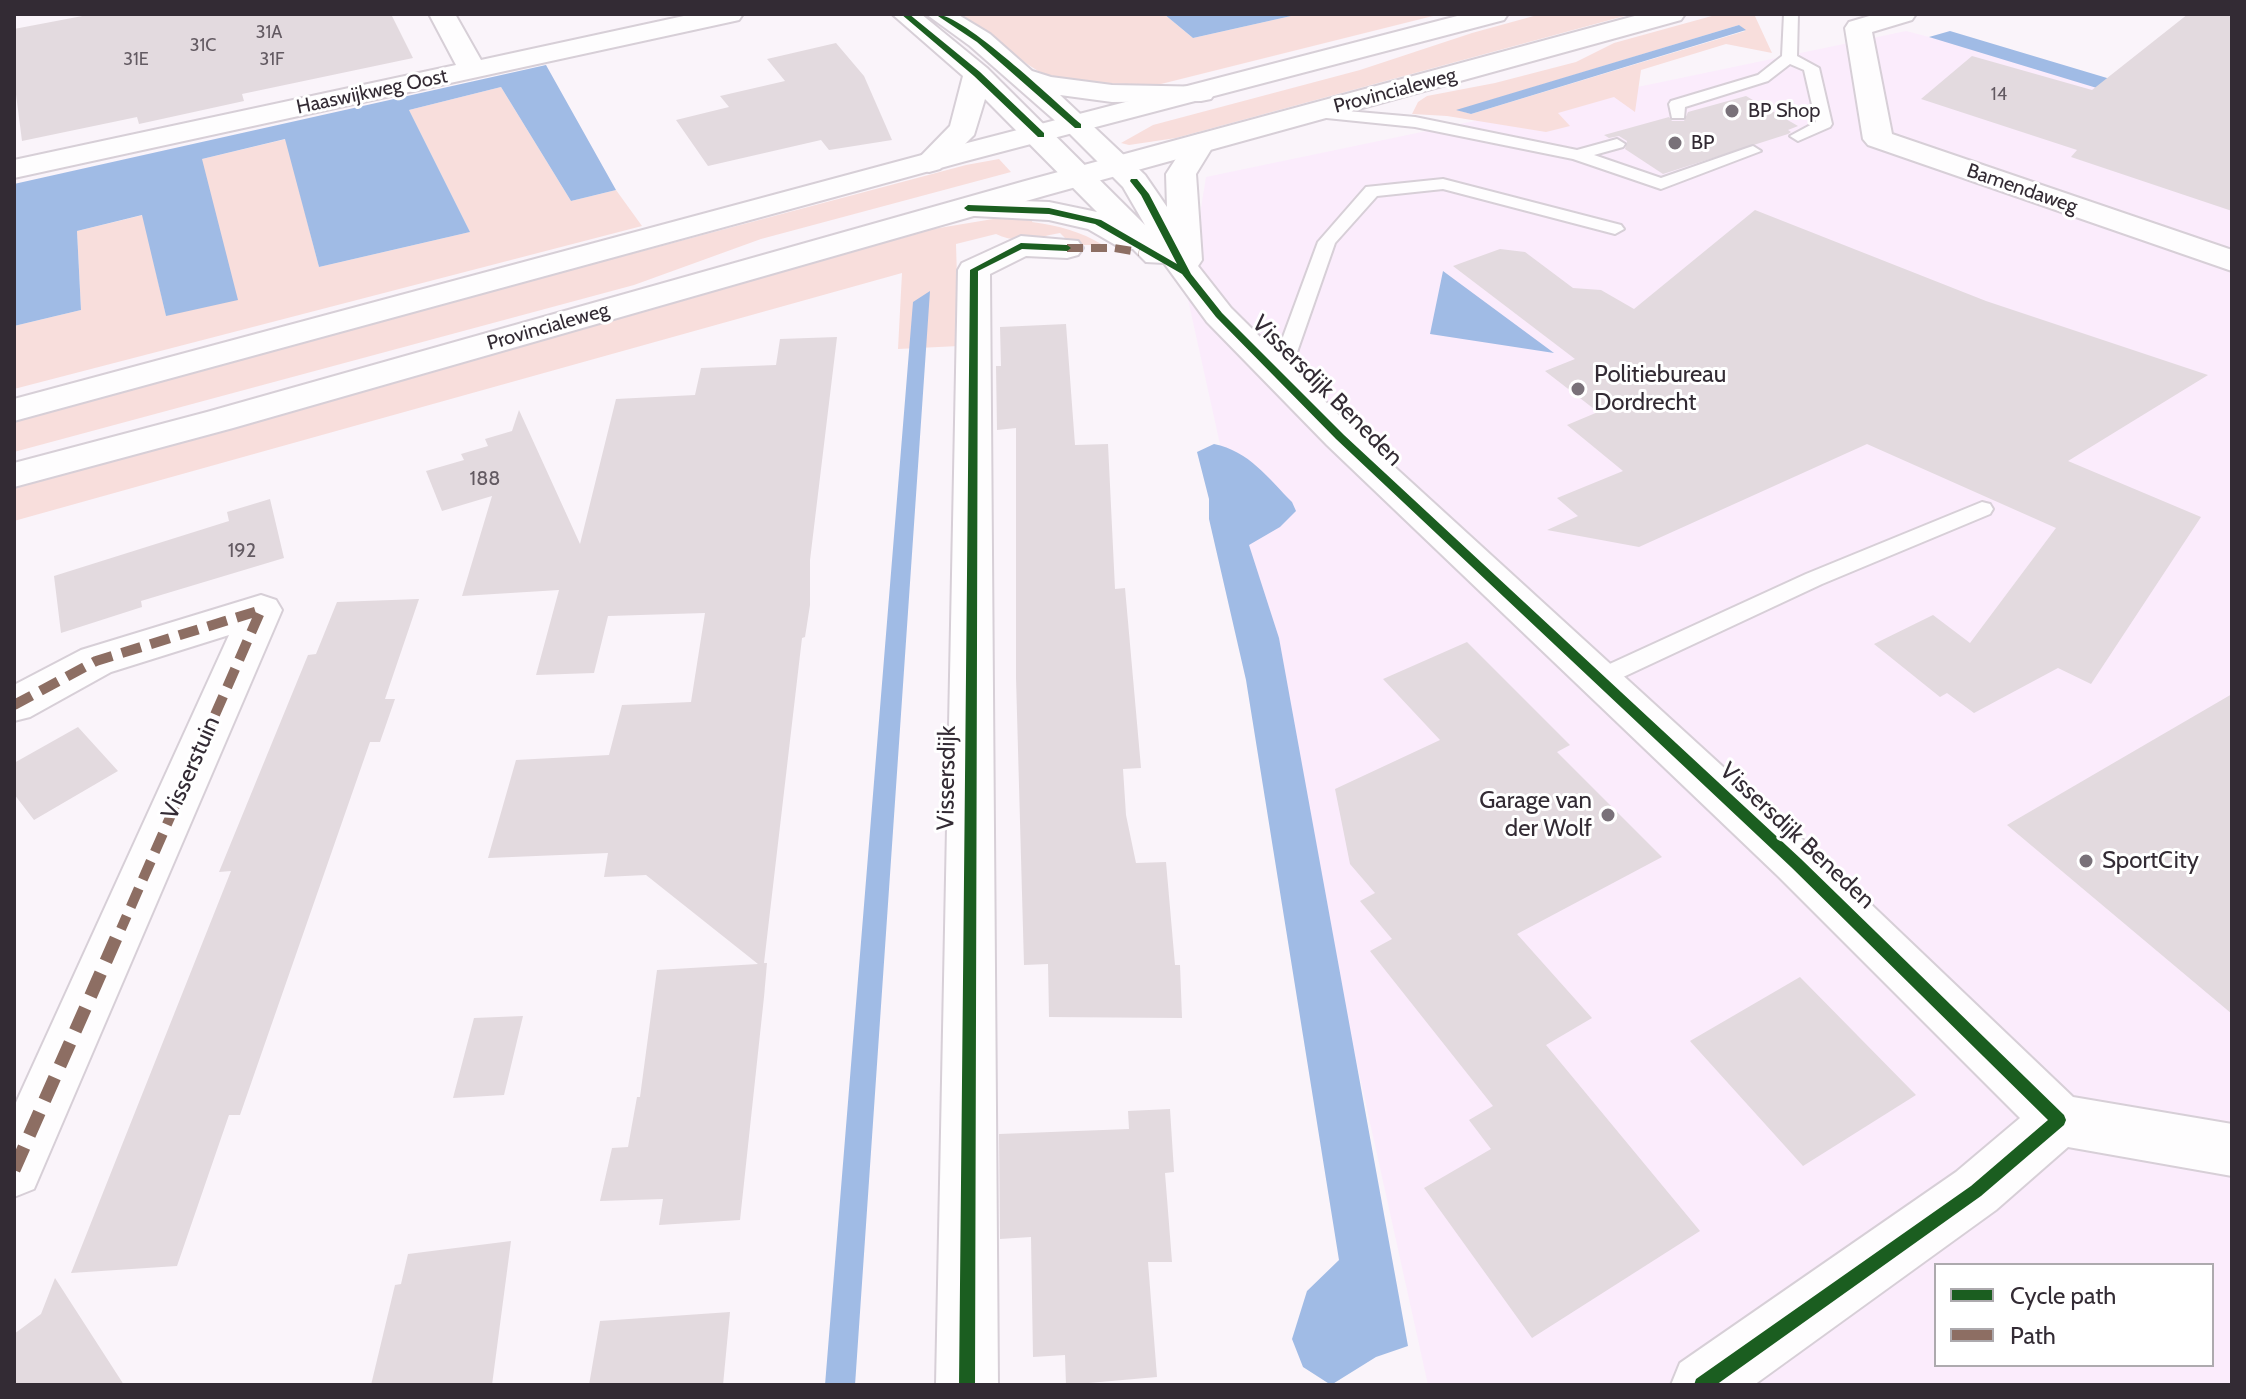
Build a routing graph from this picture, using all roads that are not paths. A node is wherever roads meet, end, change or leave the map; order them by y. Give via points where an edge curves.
1 (442, 14) edge
2 (730, 14) edge
3 (905, 14) edge
4 (939, 14) edge
5 (1495, 14) edge
6 (1672, 14) edge
7 (1791, 14) edge
8 (1834, 14) edge
9 (1903, 14) edge
10 (1858, 28) junction
11 (1789, 58) junction
12 (473, 70) junction
13 (977, 74) junction
14 (1021, 77) junction
15 (1201, 93) junction
16 (1313, 113) junction
17 (1678, 115) dead end
18 (1078, 126) junction
19 (1041, 135) junction
20 (1798, 136) dead end
21 (1200, 143) junction
22 (1617, 144) dead end
23 (1753, 151) dead end
24 (1577, 155) junction
25 (929, 163) junction
26 (14, 169) edge
27 (1126, 173) junction
28 (1088, 185) junction
29 (968, 208) junction
30 (1615, 229) dead end
31 (1067, 248) dead end
32 (2232, 261) edge
33 (1172, 265) junction
34 (1279, 375) junction
35 (14, 410) edge
36 (14, 475) edge
37 (1982, 509) dead end
38 (1598, 679) junction
39 (14, 705) edge
40 (2059, 1120) junction
41 (2232, 1150) edge
42 (14, 1170) edge
43 (967, 1385) edge
44 (1702, 1385) edge

1 - 12 street
2 - 12 street, Haaswijkweg Oost
3 - 13 street
4 - 14 street via 980,40
5 - 15 street
6 - 16 street, Provincialeweg
7 - 11 lane
8 - 10 street
9 - 10 street
10 - 32 street, Bamendaweg via 1878,139
11 - 17 lane via 1763,78 1677,104
11 - 20 lane via 1811,68 1824,124
12 - 26 street, Haaswijkweg Oost
13 - 19 street
13 - 25 street via 964,129
14 - 15 street via 1116,95
14 - 18 street
15 - 18 street
16 - 21 street, Provincialeweg
16 - 24 lane via 1415,122
18 - 19 street
18 - 27 street
19 - 25 street
19 - 28 street
21 - 27 street, Provincialeweg
21 - 33 street via 1181,174
22 - 24 lane
23 - 24 lane via 1661,184
25 - 35 street
27 - 28 street, Provincialeweg
27 - 33 street, Vissersdijk Beneden via 1145,194
28 - 29 street, Provincialeweg
28 - 33 street, Vissersdijk Beneden
29 - 33 street, Vissersdijk Beneden via 1049,211 1098,222
29 - 36 street, Provincialeweg
30 - 34 lane via 1443,184 1372,191 1327,242
31 - 43 street, Vissersdijk via 1021,246 974,270
33 - 34 street, Vissersdijk Beneden
34 - 38 street, Vissersdijk Beneden
37 - 38 lane via 1814,579
38 - 40 street, Vissersdijk Beneden
39 - 42 street, Visserstuin via 96,661 261,610
40 - 41 street
40 - 44 street via 1976,1191

